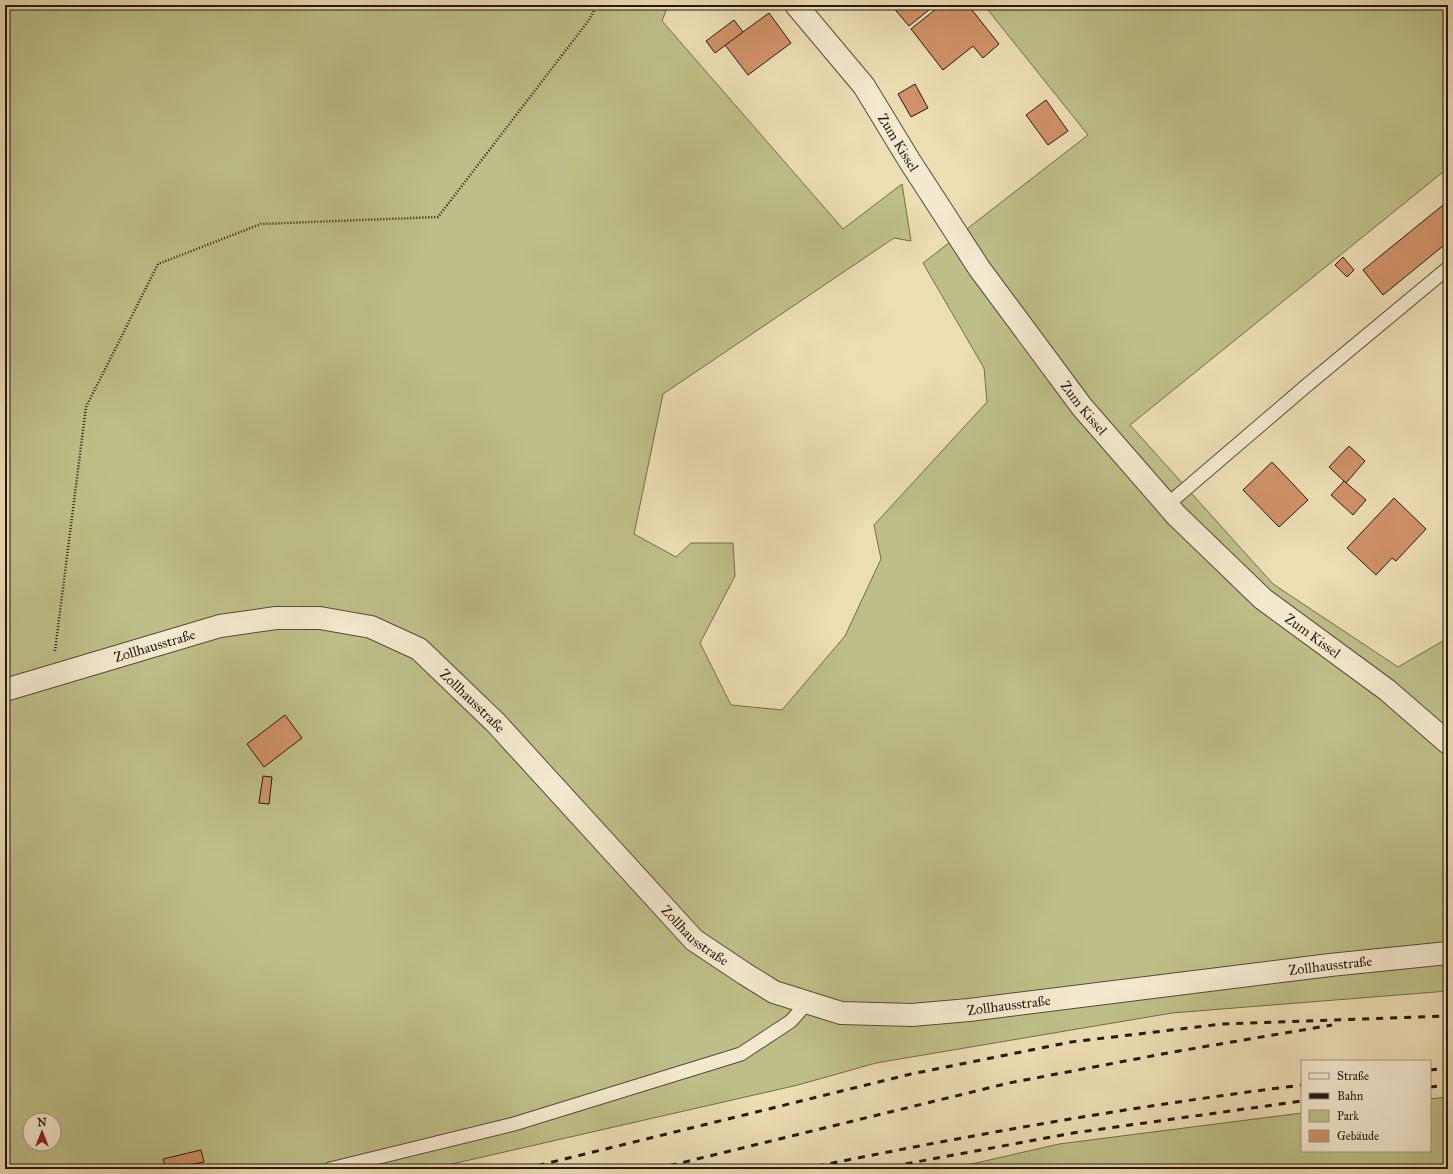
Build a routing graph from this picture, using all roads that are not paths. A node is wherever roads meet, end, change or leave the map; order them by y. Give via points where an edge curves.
1 (796, 5) edge
2 (1448, 268) edge
3 (1167, 505) junction
4 (5, 690) edge
5 (1448, 743) edge
6 (1448, 953) edge
7 (807, 1003) junction
8 (330, 1169) edge

1 - 3 street, Zum Kissel via 864,86 913,167 1007,306 1082,407
2 - 3 lane
3 - 5 street, Zum Kissel via 1263,599 1387,690
4 - 7 street, Zollhausstraße via 220,626 276,618 320,618 372,627 419,649 490,717 694,940 774,992
6 - 7 street, Zollhausstraße via 912,1015 841,1013
7 - 8 lane via 791,1022 741,1054 514,1124

